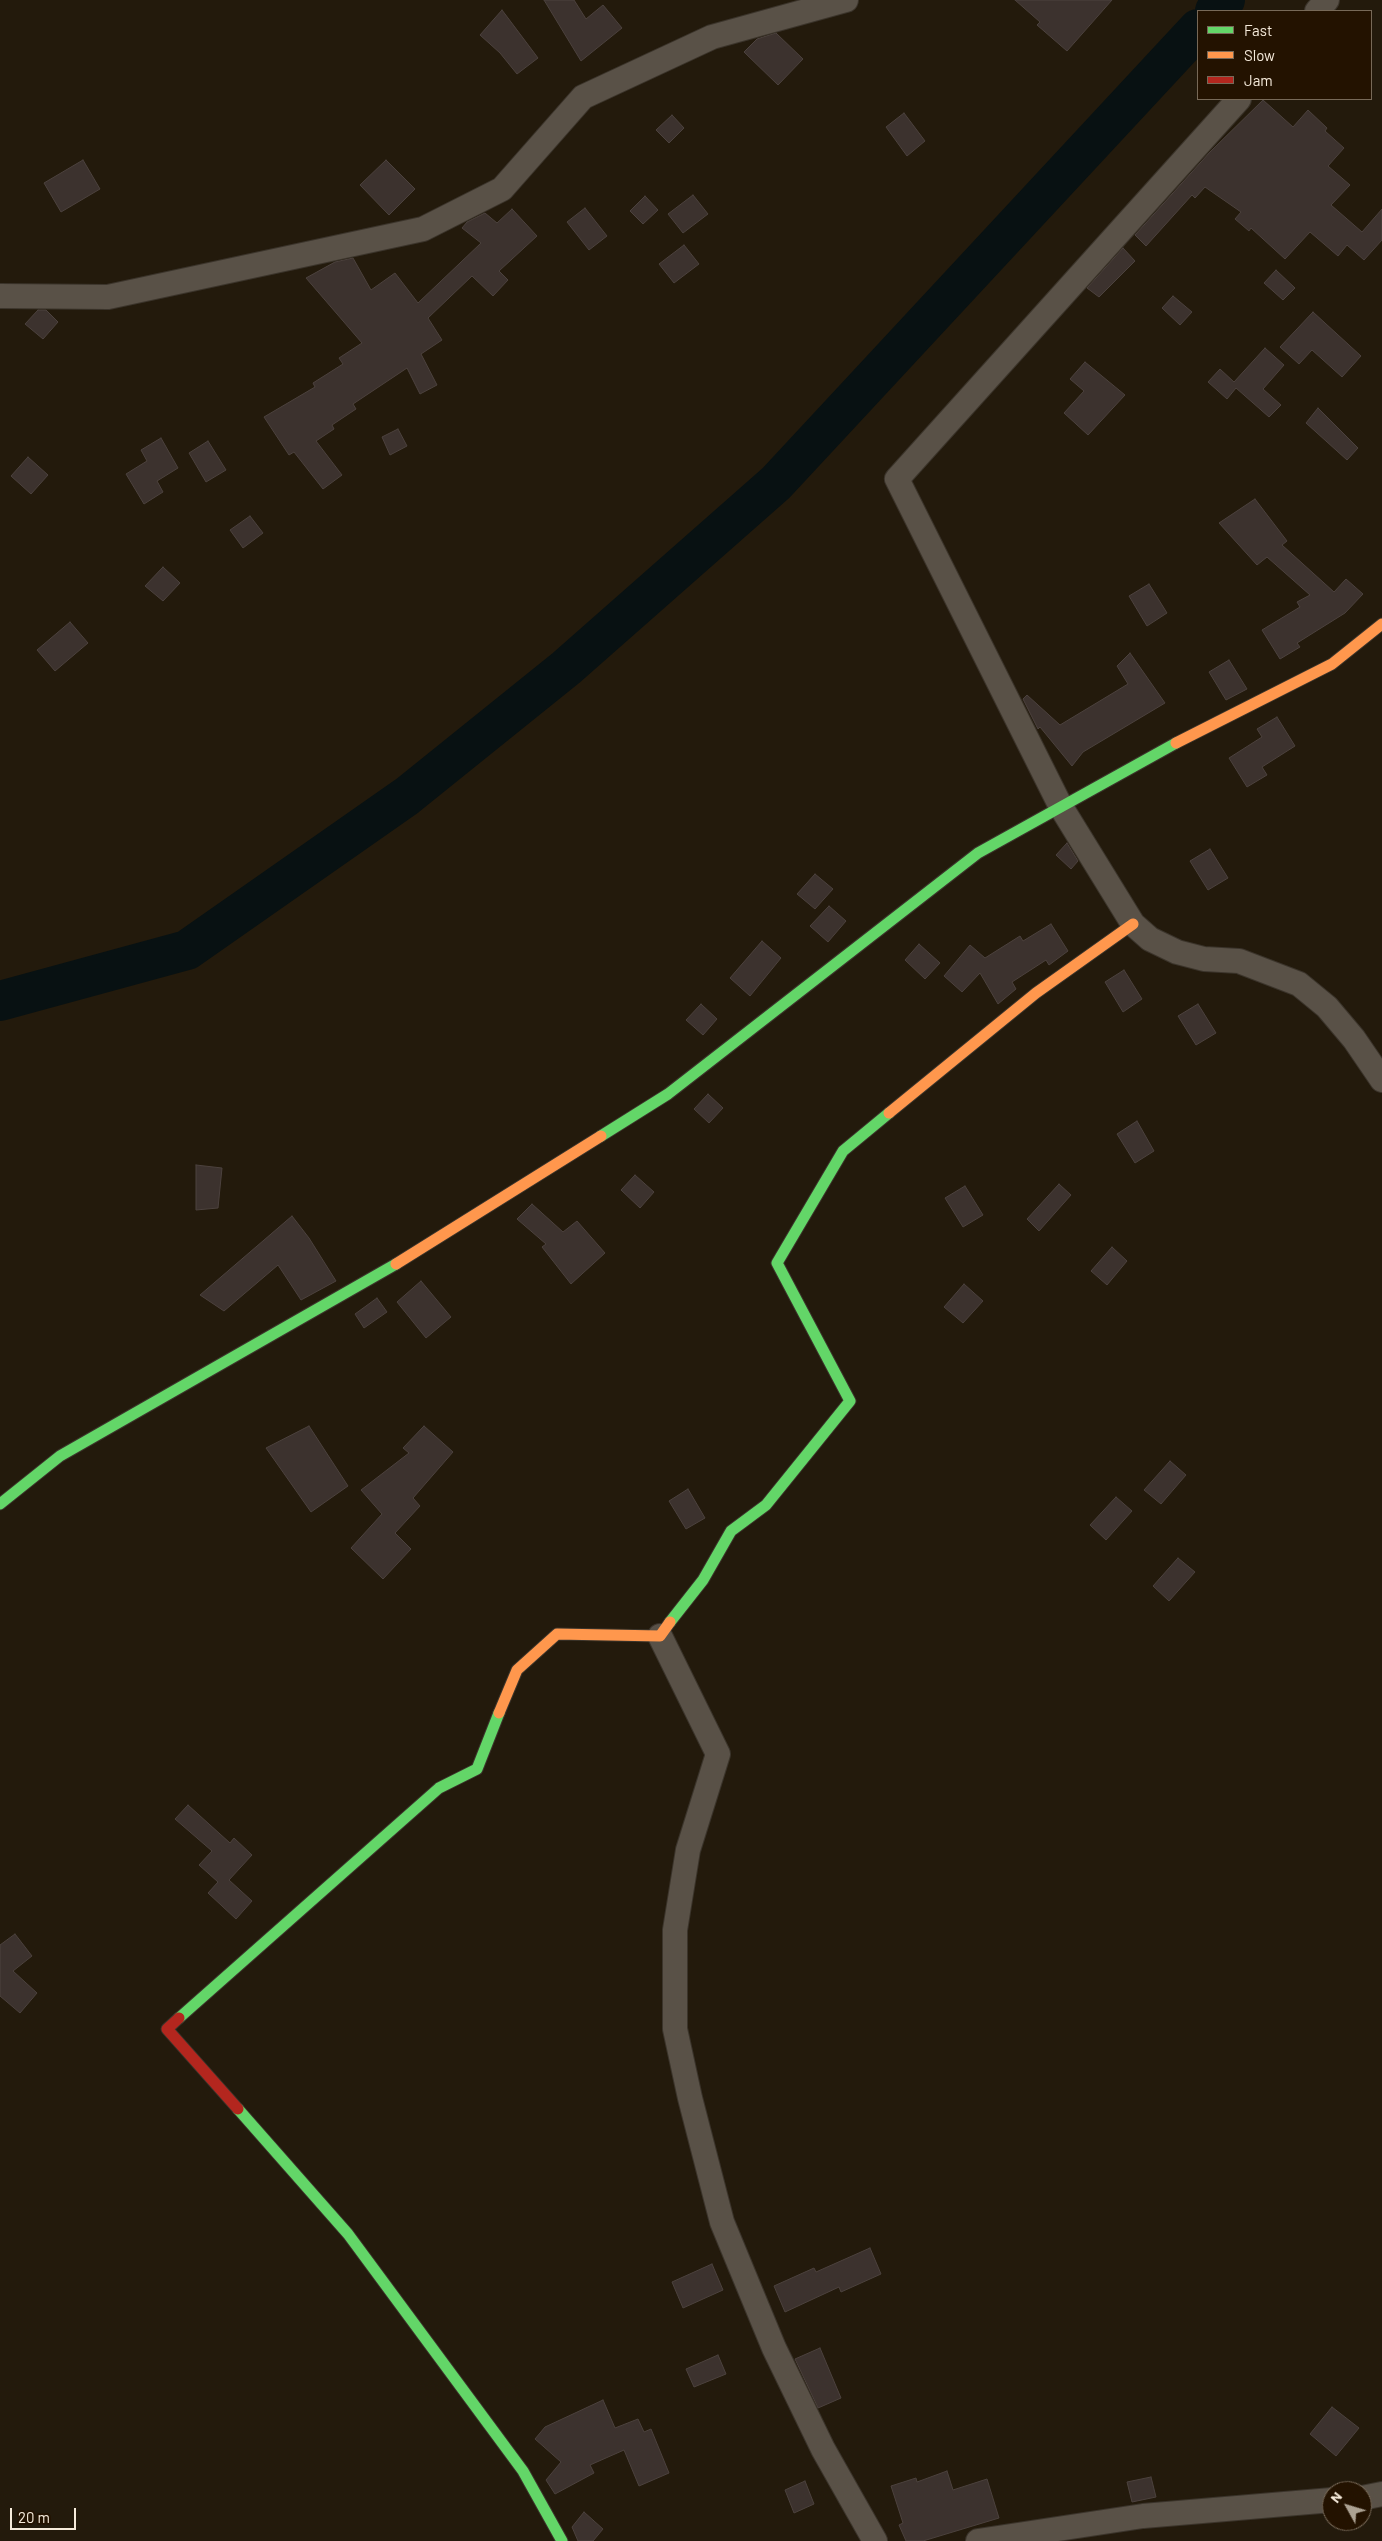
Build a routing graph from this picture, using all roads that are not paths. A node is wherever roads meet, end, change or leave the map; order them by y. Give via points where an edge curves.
1 (846, 0) edge
2 (1327, 0) edge
3 (1318, 10) edge
4 (1237, 100) edge
5 (0, 296) edge
6 (1382, 624) edge
7 (1061, 807) junction
8 (1133, 924) junction
9 (1382, 1080) edge
10 (0, 1504) edge
11 (660, 1636) junction
12 (1322, 2501) edge
13 (562, 2541) edge
14 (875, 2541) edge
15 (978, 2541) edge

1 - 5 street via 712,37 583,97 502,189 423,230 108,297
2 - 3 street
4 - 7 street via 897,479
6 - 7 street via 1332,664 1148,757
7 - 8 street
7 - 10 street via 978,853 668,1094 421,1250 60,1456
8 - 9 street via 1150,939 1177,952 1239,961 1299,984 1327,1007
8 - 11 street via 1036,993 844,1151 777,1263 850,1401 766,1505 732,1531 703,1580
11 - 13 street via 557,1634 517,1670 477,1769 440,1788 167,2029 348,2234 523,2471
11 - 14 street via 718,1754 688,1850 675,1930 675,2029 690,2098 722,2222 774,2348 823,2449
12 - 15 street via 1142,2516

